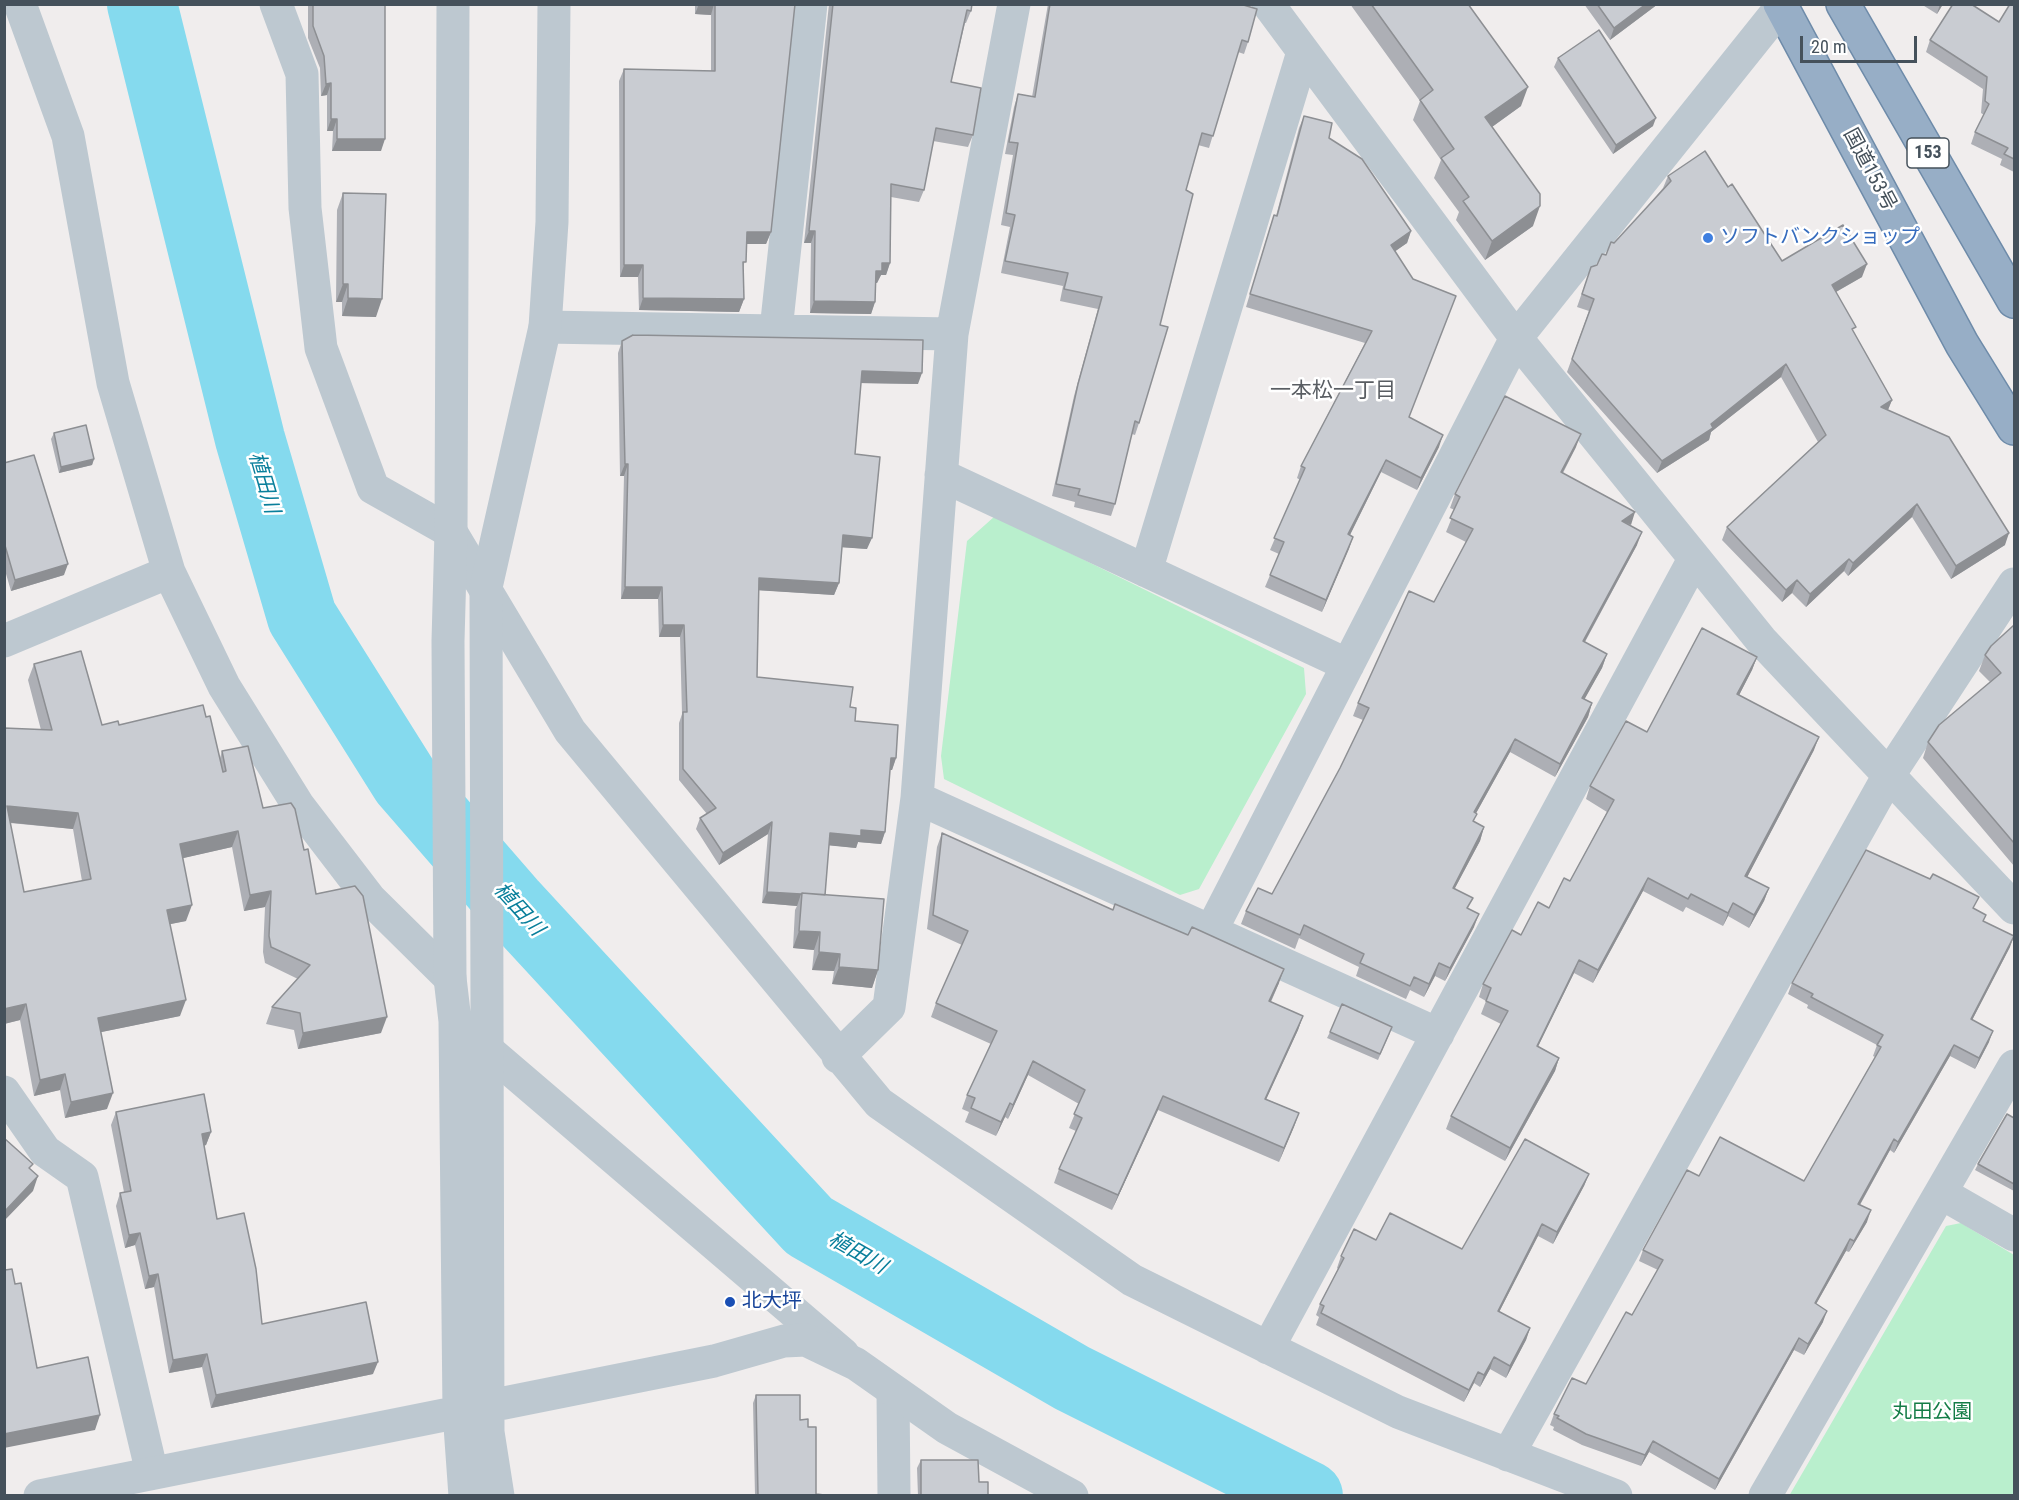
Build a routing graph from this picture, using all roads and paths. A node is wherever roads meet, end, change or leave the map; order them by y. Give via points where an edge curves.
1 (20, 4) edge
2 (276, 4) edge
3 (453, 4) edge
4 (554, 4) edge
5 (811, 4) edge
6 (1014, 4) edge
7 (1268, 4) edge
8 (1844, 4) edge
9 (1781, 6) edge
10 (1303, 52) junction
11 (2014, 301) edge
12 (546, 327) junction
13 (776, 330) junction
14 (952, 334) junction
15 (1516, 338) junction
16 (2014, 428) edge
17 (942, 475) junction
18 (451, 532) junction
19 (1694, 559) junction
20 (1146, 571) junction
21 (169, 572) junction
22 (2014, 584) edge
23 (486, 587) junction
24 (4, 641) edge
25 (1348, 665) junction
26 (1889, 776) junction
27 (917, 798) junction
28 (2014, 908) edge
29 (1212, 931) junction
30 (450, 978) junction
31 (455, 1021) junction
32 (1438, 1034) junction
33 (487, 1050) junction
34 (838, 1057) junction
35 (2014, 1066) edge
36 (4, 1092) edge
37 (14, 1122) edge
38 (1941, 1193) junction
39 (2014, 1235) edge
40 (1268, 1348) junction
41 (856, 1364) junction
42 (893, 1393) junction
43 (474, 1409) junction
44 (1508, 1455) junction
45 (153, 1473) junction
46 (52, 1494) edge
47 (465, 1496) edge
48 (498, 1496) edge
49 (894, 1496) edge
50 (1072, 1496) edge
51 (1616, 1496) edge
52 (1765, 1496) edge

1 - 21 street via 69,136 113,383
2 - 18 street via 302,74 305,208 321,348 372,488
3 - 18 street
4 - 12 street via 552,222
5 - 13 street
6 - 14 street
7 - 10 street
8 - 11 highway, 153
9 - 15 street
9 - 16 highway, 国道153号 via 1962,344
10 - 15 street
10 - 20 street
12 - 13 street
12 - 23 street
13 - 14 street
14 - 17 street
15 - 19 street
15 - 25 street
17 - 20 street
17 - 27 street
18 - 23 street
18 - 30 street
19 - 26 street via 1761,640
19 - 32 street
20 - 25 street
21 - 24 street
21 - 30 street via 224,686 298,805 370,899
22 - 26 street
23 - 33 street
23 - 34 street via 570,731
25 - 29 street
26 - 28 street
26 - 44 street
27 - 29 street
27 - 34 street via 889,1007
29 - 32 street
30 - 31 street
31 - 33 street
31 - 43 street
32 - 40 street
33 - 41 street
33 - 43 street
34 - 40 street via 879,1103 1132,1280
35 - 38 street
36 - 37 street
37 - 45 street via 45,1151 82,1177
38 - 39 street
38 - 52 street
40 - 44 street via 1398,1412
41 - 42 street
41 - 43 street via 806,1340 784,1341 714,1361
42 - 49 street
42 - 50 street via 947,1428
43 - 45 street
43 - 47 street
43 - 48 street via 488,1432
44 - 51 street
45 - 46 street

